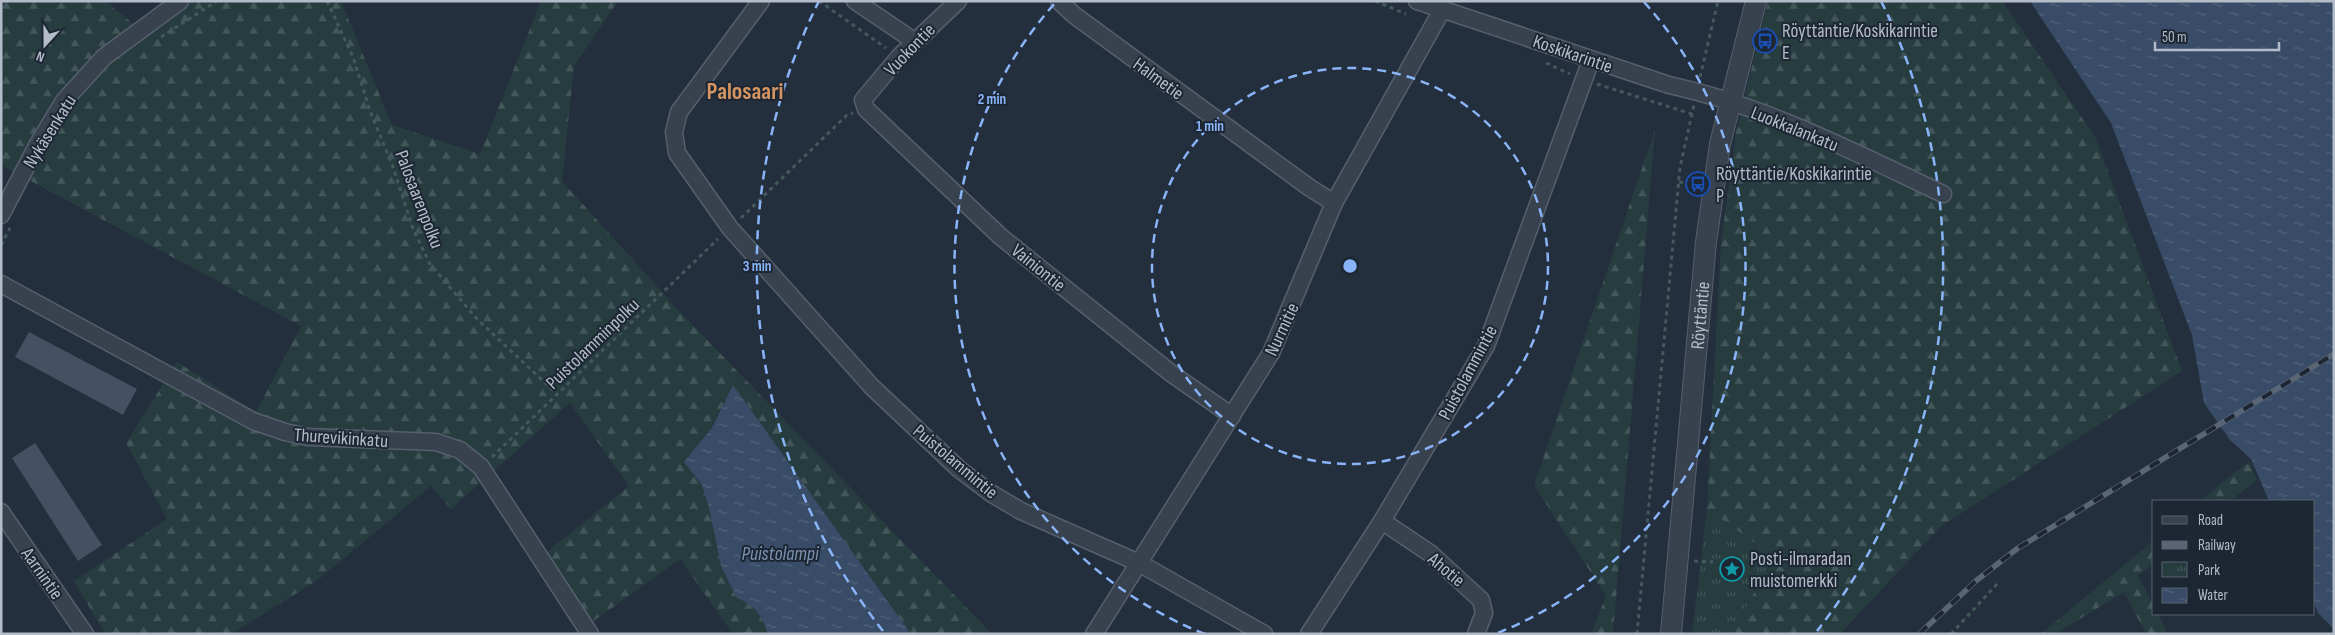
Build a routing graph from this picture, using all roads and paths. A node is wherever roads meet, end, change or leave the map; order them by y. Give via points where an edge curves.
1 (180, 1) edge
2 (217, 1) edge
3 (327, 1) edge
4 (761, 1) edge
5 (819, 1) edge
6 (855, 1) edge
7 (958, 1) edge
8 (1059, 1) edge
9 (1417, 1) edge
10 (1718, 1) edge
11 (1756, 1) edge
12 (1442, 10) junction
13 (914, 41) junction
14 (154, 42) dead end
15 (899, 57) junction
16 (1591, 60) junction
17 (1696, 91) junction
18 (863, 100) joint
19 (1729, 102) junction
20 (1679, 182) junction
21 (1698, 184) dead end
22 (1943, 194) dead end
23 (1334, 203) junction
24 (8, 218) edge
25 (730, 228) junction
26 (1, 246) edge
27 (1, 284) edge
28 (558, 395) junction
29 (1232, 416) junction
30 (481, 467) junction
31 (1, 512) edge
32 (1382, 521) junction
33 (1139, 563) junction
34 (1997, 584) dead end
35 (85, 634) edge
36 (590, 634) edge
37 (1094, 634) edge
38 (1264, 634) edge
39 (1309, 634) edge
40 (1476, 634) edge
41 (1637, 634) edge
42 (1671, 634) edge
43 (1951, 634) edge

1 - 24 street, Nykäsenkatu via 104,57 64,100 38,144
2 - 14 path
3 - 28 path, Palosaarenpolku via 353,57 413,229 430,264 477,320
4 - 25 street, Puistolammintie via 679,112 674,132 677,153
5 - 15 path
6 - 13 street
7 - 13 street, Vuokontie
8 - 23 street, Halmetie
9 - 12 street, Koskikarintie
10 - 17 path
11 - 19 street, Röyttäntie
12 - 16 street, Koskikarintie
12 - 23 street, Nurmitie
13 - 15 street, Vuokontie
15 - 18 street, Vuokontie
16 - 17 street, Koskikarintie via 1669,86
16 - 32 street, Puistolammintie via 1486,346
17 - 19 street, Koskikarintie
17 - 20 path
18 - 29 street, Vainiontie via 866,109 1002,237 1172,374
19 - 22 street, Luokkalankatu via 1791,123
19 - 42 street, Röyttäntie via 1706,242
20 - 21 path
20 - 41 path
23 - 29 street, Nurmitie via 1271,352
24 - 26 path
25 - 28 path, Puistolamminpolku
25 - 33 street, Puistolammintie via 872,387 959,469 1021,511
27 - 30 street, Thurevikinkatu via 253,422 308,437 436,442 460,450
28 - 30 path, Puistolamminpolku
29 - 33 street, Nurmitie
30 - 36 street, Thurevikinkatu
31 - 35 street, Aarnintie
32 - 39 street, Puistolammintie
32 - 40 street, Ahotie via 1431,554 1481,600 1484,613
33 - 37 street, Nurmitie
33 - 38 street, Puistolammintie
34 - 43 path

